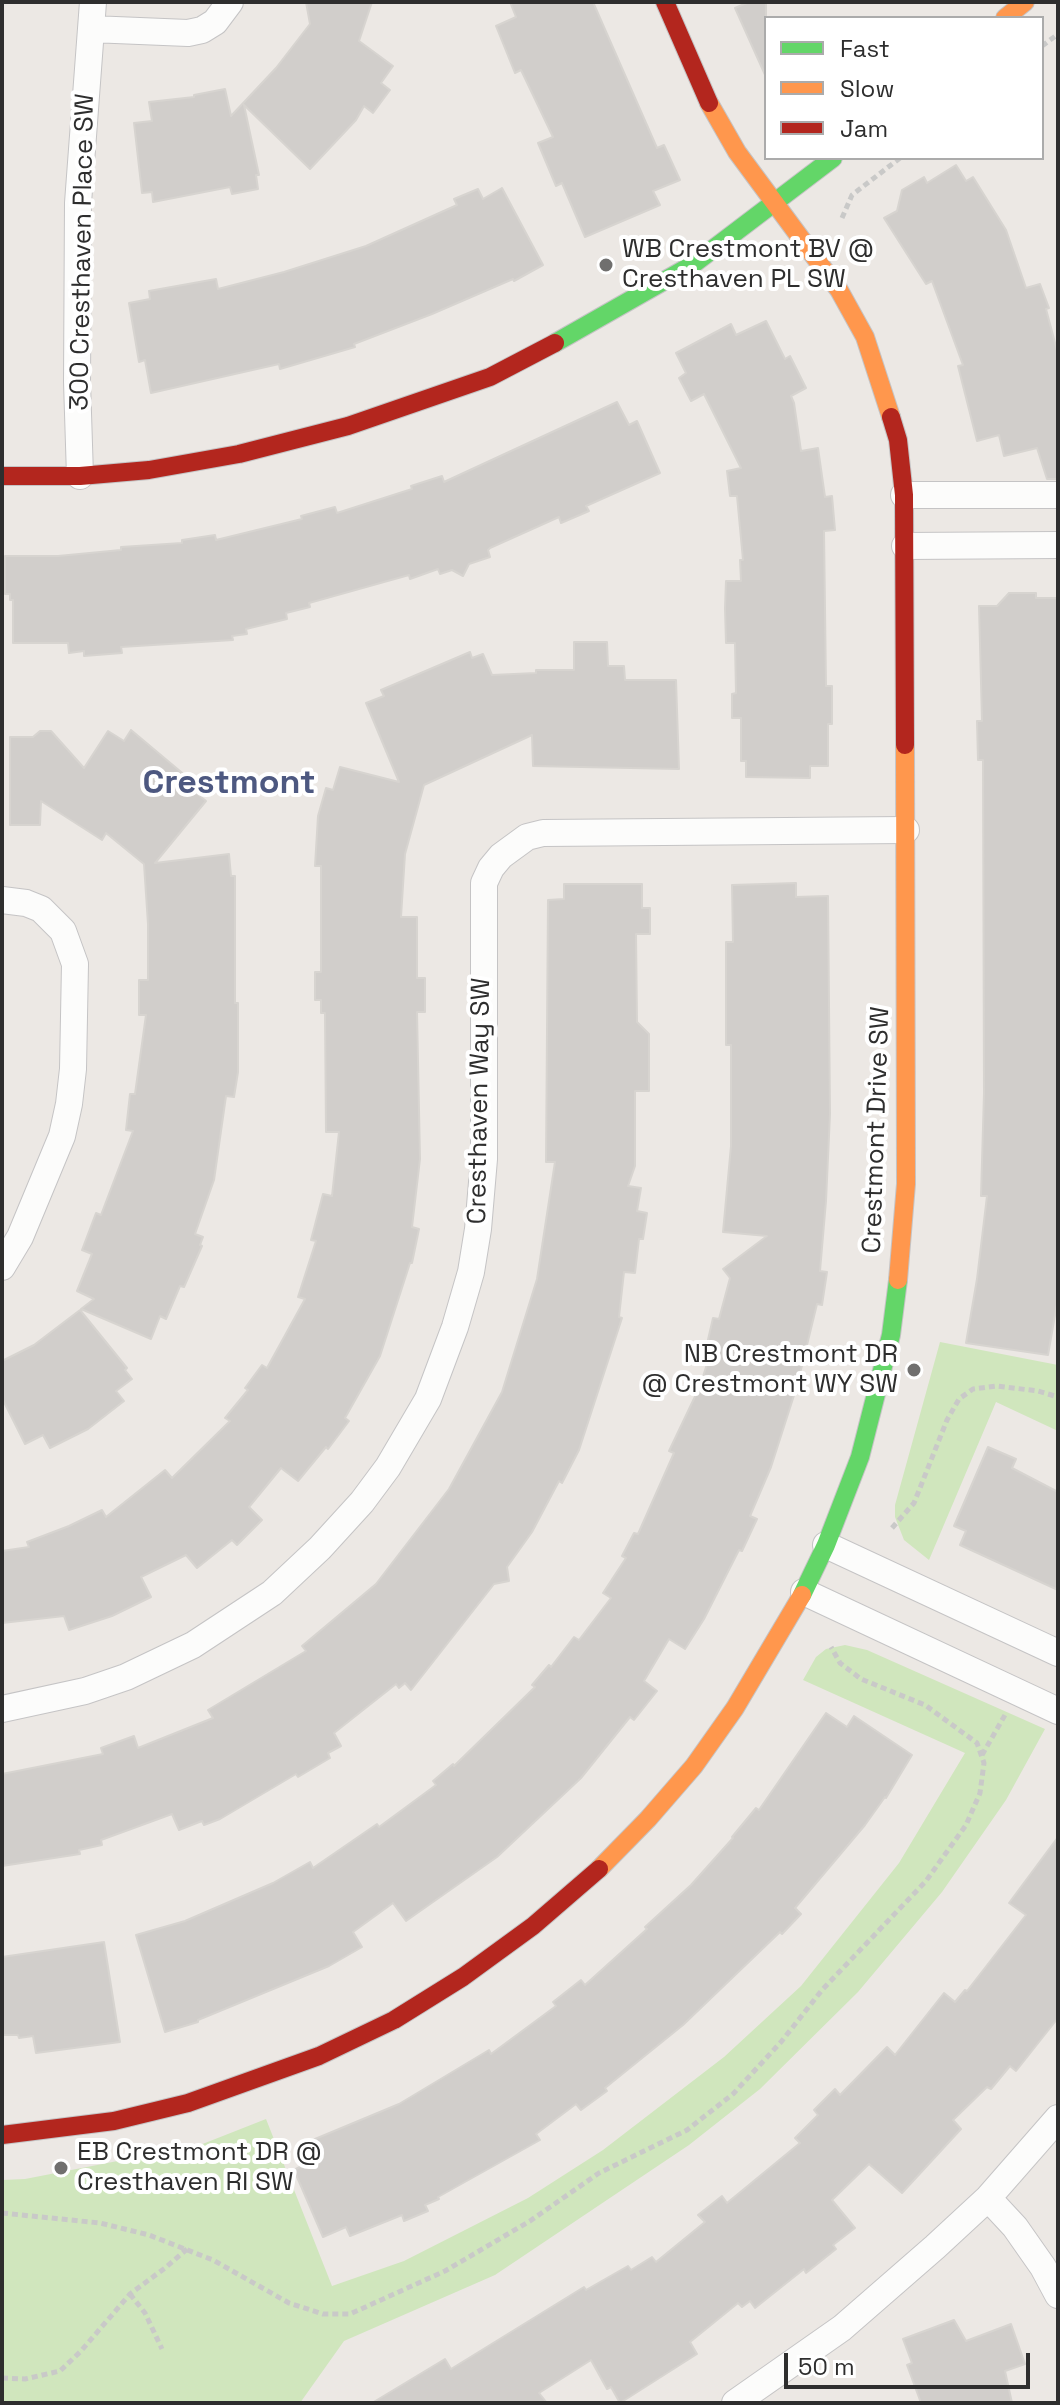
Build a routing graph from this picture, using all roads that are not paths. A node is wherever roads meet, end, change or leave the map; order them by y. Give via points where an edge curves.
1 (93, 2) edge
2 (230, 2) edge
3 (665, 2) edge
4 (1025, 2) edge
5 (1008, 16) edge
6 (91, 29) junction
7 (830, 160) edge
8 (775, 202) junction
9 (2, 476) edge
10 (80, 476) junction
11 (904, 495) junction
12 (1058, 495) edge
13 (1058, 545) edge
14 (905, 546) junction
15 (906, 830) junction
16 (2, 900) edge
17 (2, 1267) edge
18 (826, 1545) junction
19 (804, 1592) junction
20 (1058, 1653) edge
21 (2, 1709) edge
22 (1058, 1711) edge
23 (1058, 2118) edge
24 (2, 2135) edge
25 (988, 2198) junction
26 (1058, 2295) edge
27 (735, 2403) edge

1 - 6 street, 300 Cresthaven Place SW
2 - 6 street via 215,22 188,33
3 - 8 street, Crestmont Drive SW via 713,113
4 - 5 street
6 - 10 street, 300 Cresthaven Place SW via 78,203
7 - 8 street
8 - 10 street via 692,265 490,377 348,426 239,454
8 - 11 street, Crestmont Drive SW via 839,290 865,337 898,440
9 - 10 street
11 - 12 street
11 - 14 street, Crestmont Drive SW
13 - 14 street
14 - 15 street, Crestmont Drive SW
15 - 18 street, Crestmont Drive SW via 902,1251 877,1392 860,1457
15 - 21 street, Cresthaven Way SW via 543,833 527,837 501,856 484,883 484,1159 478,1229 455,1327 428,1399 362,1502 272,1593 193,1645 126,1677
16 - 17 street via 41,909 63,931 75,964 73,1069 65,1125 31,1213
18 - 19 street, Crestmont Drive SW
18 - 20 street
19 - 22 street
19 - 24 street, Crestmont Drive SW via 735,1708 657,1809 581,1887 463,1977 394,2020 254,2081 114,2121
23 - 25 street
25 - 26 street via 1015,2227
25 - 27 street via 842,2328

